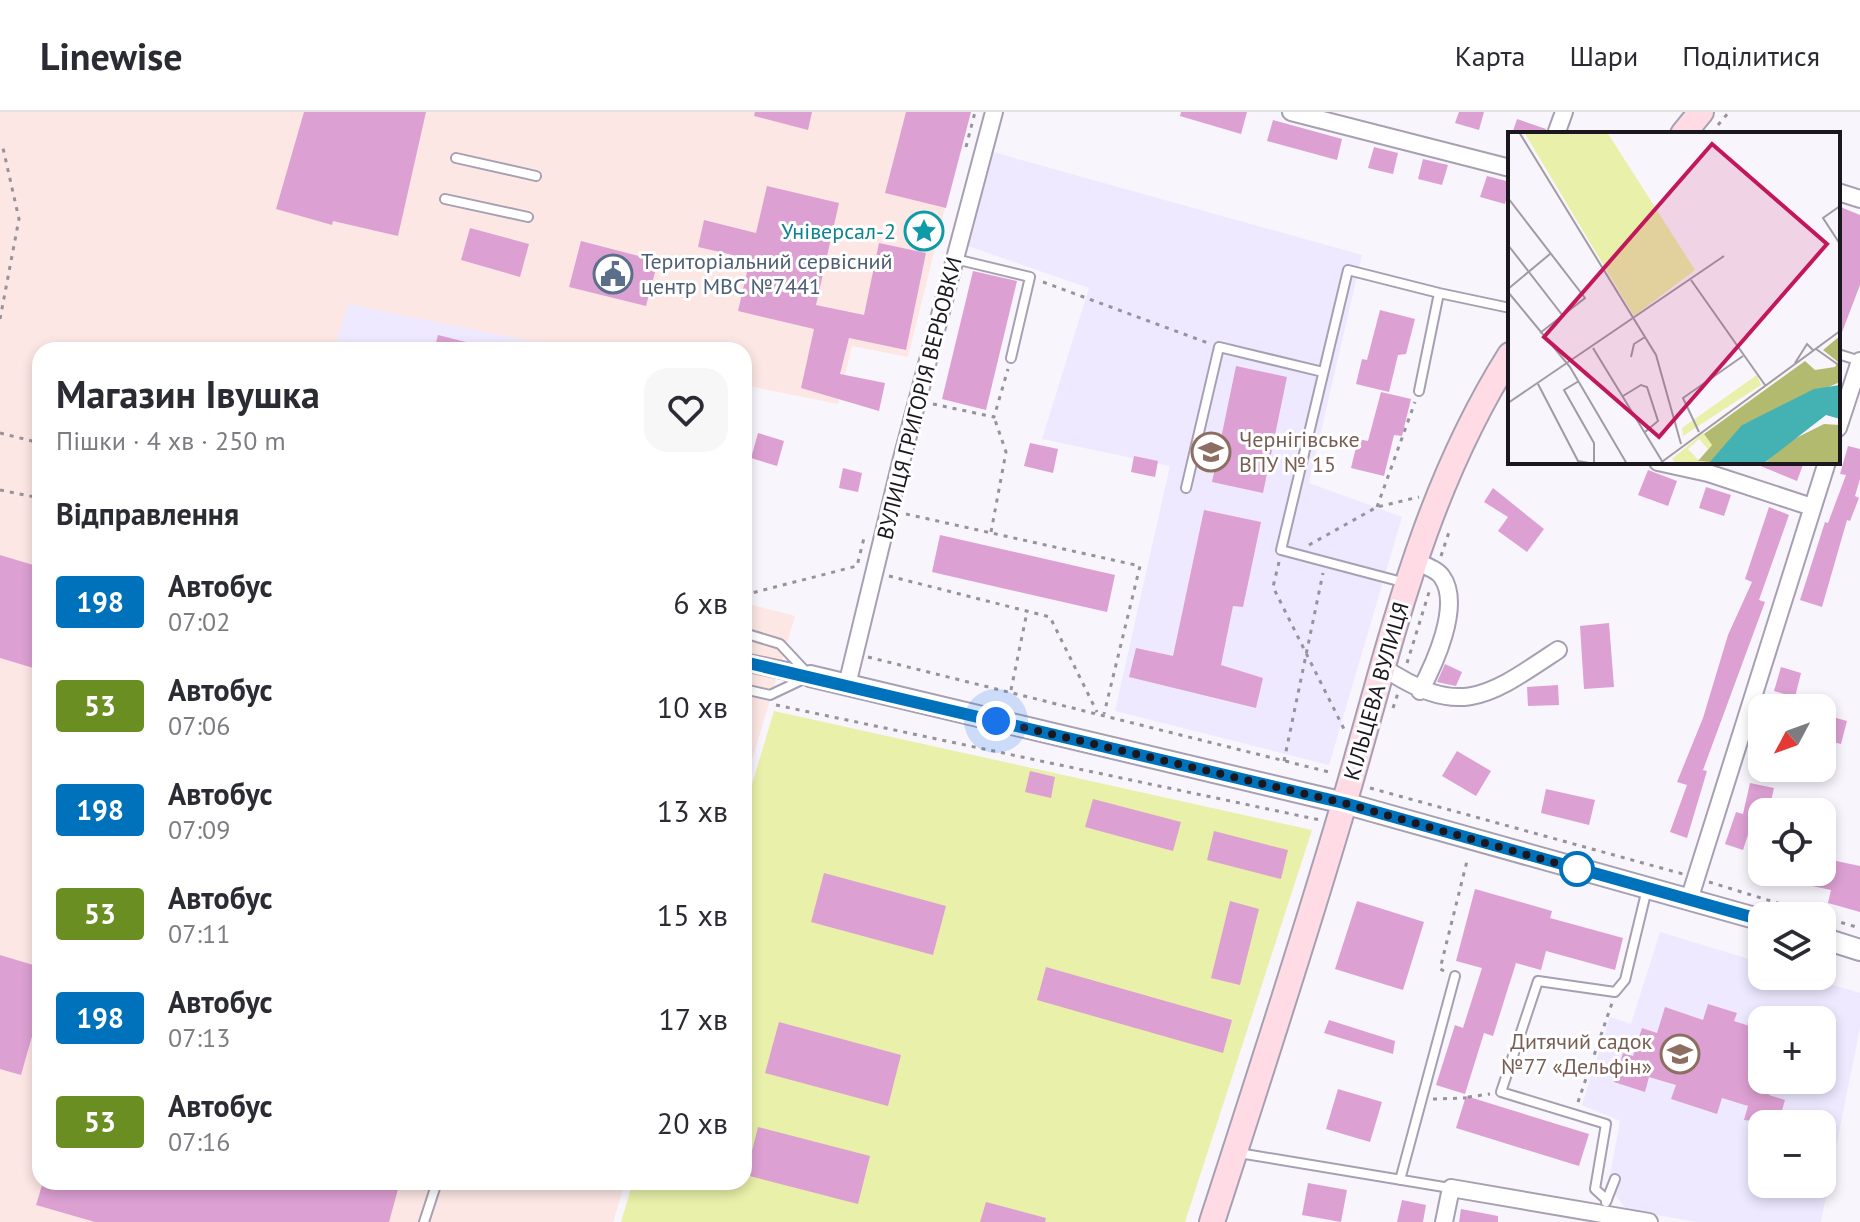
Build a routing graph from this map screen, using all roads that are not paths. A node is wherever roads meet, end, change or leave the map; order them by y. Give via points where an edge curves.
1 (994, 112) edge
2 (1291, 112) edge
3 (1564, 112) edge
4 (1701, 112) edge
5 (1557, 132) edge
6 (1685, 132) edge
7 (456, 158) dead end
8 (1508, 167) edge
9 (536, 176) dead end
10 (1840, 193) edge
11 (445, 199) dead end
12 (1860, 199) edge
13 (528, 217) dead end
14 (955, 259) junction
15 (1439, 293) junction
16 (1508, 308) edge
17 (1840, 355) edge
18 (1011, 358) road end
19 (1508, 358) edge
20 (1860, 361) edge
21 (1323, 372) junction
22 (1419, 391) road end
23 (1840, 422) edge
24 (1667, 464) edge
25 (1826, 464) edge
26 (1186, 488) dead end
27 (1812, 507) junction
28 (1411, 572) junction
29 (752, 635) edge
30 (1558, 650) dead end
31 (752, 664) edge
32 (1381, 666) junction
33 (810, 676) junction
34 (847, 685) junction
35 (752, 691) edge
36 (1420, 691) junction
37 (1344, 803) junction
38 (1648, 889) junction
39 (1689, 900) junction
40 (1748, 916) edge
41 (1836, 942) edge
42 (1860, 950) edge
43 (1455, 976) road end
44 (1235, 1152) junction
45 (1615, 1179) dead end
46 (1400, 1180) junction
47 (1451, 1188) junction
48 (434, 1190) edge
49 (1604, 1207) junction
50 (424, 1222) edge
51 (1212, 1222) edge
52 (1444, 1222) edge
53 (1649, 1222) edge

1 - 14 street, ВУЛИЦЯ ГРИГОРІЯ ВЕРЬОВКИ
2 - 8 street
3 - 5 street
4 - 6 main road
7 - 9 lane
10 - 12 street
11 - 13 lane
14 - 18 lane via 1030,277
14 - 34 street, ВУЛИЦЯ ГРИГОРІЯ ВЕРЬОВКИ
15 - 16 lane
15 - 21 lane via 1348,270
15 - 22 lane
17 - 20 lane
19 - 28 main road, КІЛЬЦЕВА ВУЛИЦЯ via 1481,401 1424,526
20 - 23 street
21 - 26 lane via 1219,347
21 - 28 lane via 1281,550
24 - 27 street
25 - 27 street
27 - 39 street
28 - 32 main road, КІЛЬЦЕВА ВУЛИЦЯ
28 - 36 street via 1441,575 1449,593 1445,632
29 - 33 lane via 780,644
30 - 36 street via 1505,687 1470,699
31 - 33 street
32 - 36 street
32 - 37 main road, КІЛЬЦЕВА ВУЛИЦЯ
33 - 34 street
33 - 35 lane via 770,695
34 - 37 street
37 - 38 street
37 - 44 main road, КІЛЬЦЕВА ВУЛИЦЯ
38 - 39 street
38 - 49 lane via 1625,980 1615,992 1538,981 1501,1092 1606,1124 1595,1189
39 - 40 street
41 - 42 street
43 - 46 lane
44 - 46 lane
44 - 51 main road, КІЛЬЦЕВА ВУЛИЦЯ
45 - 49 lane
46 - 47 lane
47 - 49 street
47 - 52 street
48 - 50 lane
49 - 53 street

